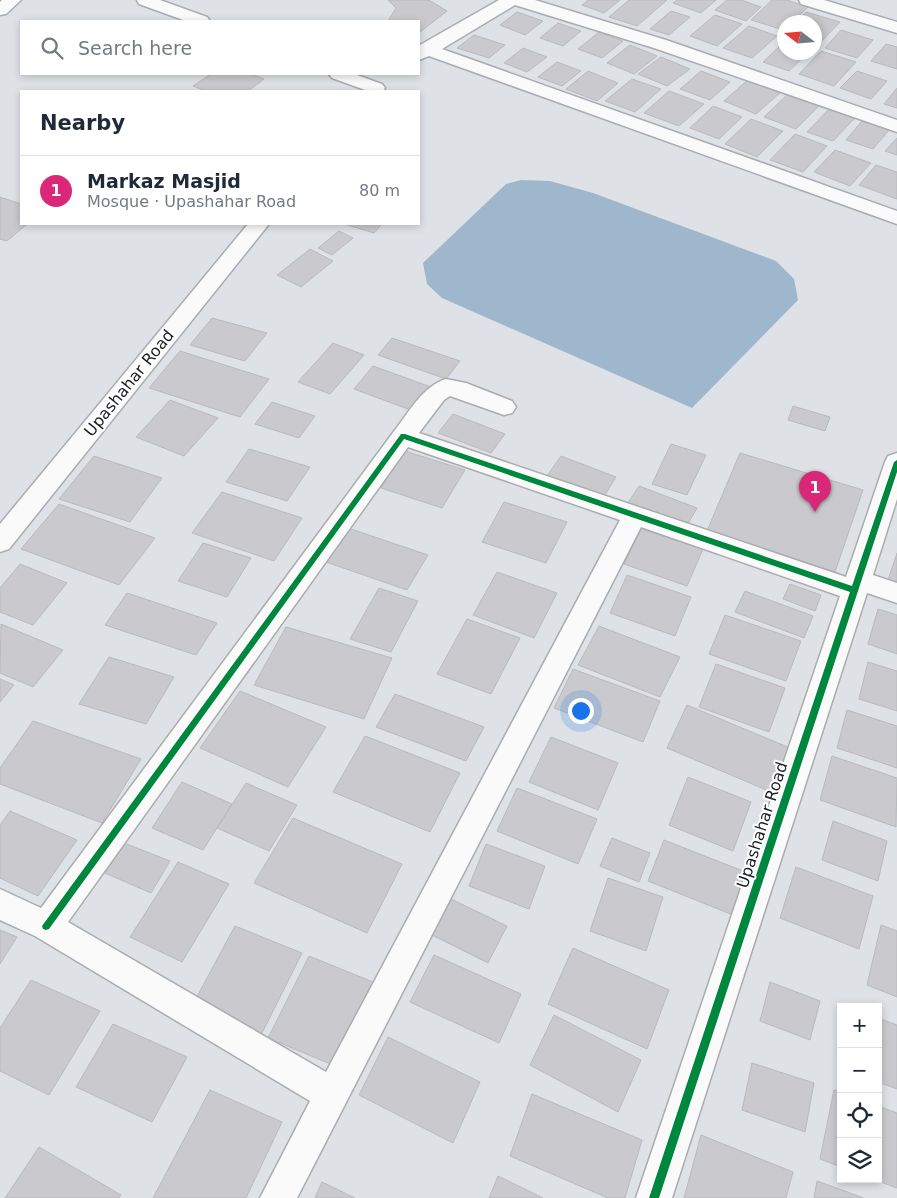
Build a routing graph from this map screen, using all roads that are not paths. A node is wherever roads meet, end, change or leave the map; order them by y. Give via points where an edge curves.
1 (14, 0) edge
2 (145, 0) edge
3 (511, 0) edge
4 (517, 0) edge
5 (807, 0) edge
6 (0, 10) edge
7 (198, 20) edge
8 (897, 28) edge
9 (423, 52) edge
10 (341, 75) edge
11 (379, 86) edge
12 (897, 126) edge
13 (897, 218) edge
14 (258, 225) edge
15 (504, 407) dead end
16 (403, 436) junction
17 (897, 462) edge
18 (635, 515) junction
19 (0, 542) edge
20 (856, 585) junction
21 (897, 593) edge
22 (0, 904) edge
23 (46, 926) junction
24 (332, 1095) junction
25 (278, 1198) edge
26 (654, 1198) edge

1 - 6 street
2 - 7 street
3 - 9 street
4 - 12 street via 660,44
5 - 8 street
9 - 13 street
10 - 11 street
14 - 19 street, Upashahar Road
15 - 16 street via 446,387 436,394
16 - 18 street
16 - 23 street
17 - 20 street, Upashahar Road
18 - 20 street
18 - 24 street
20 - 21 street
20 - 26 street, Upashahar Road
22 - 23 street
23 - 24 street
24 - 25 street

